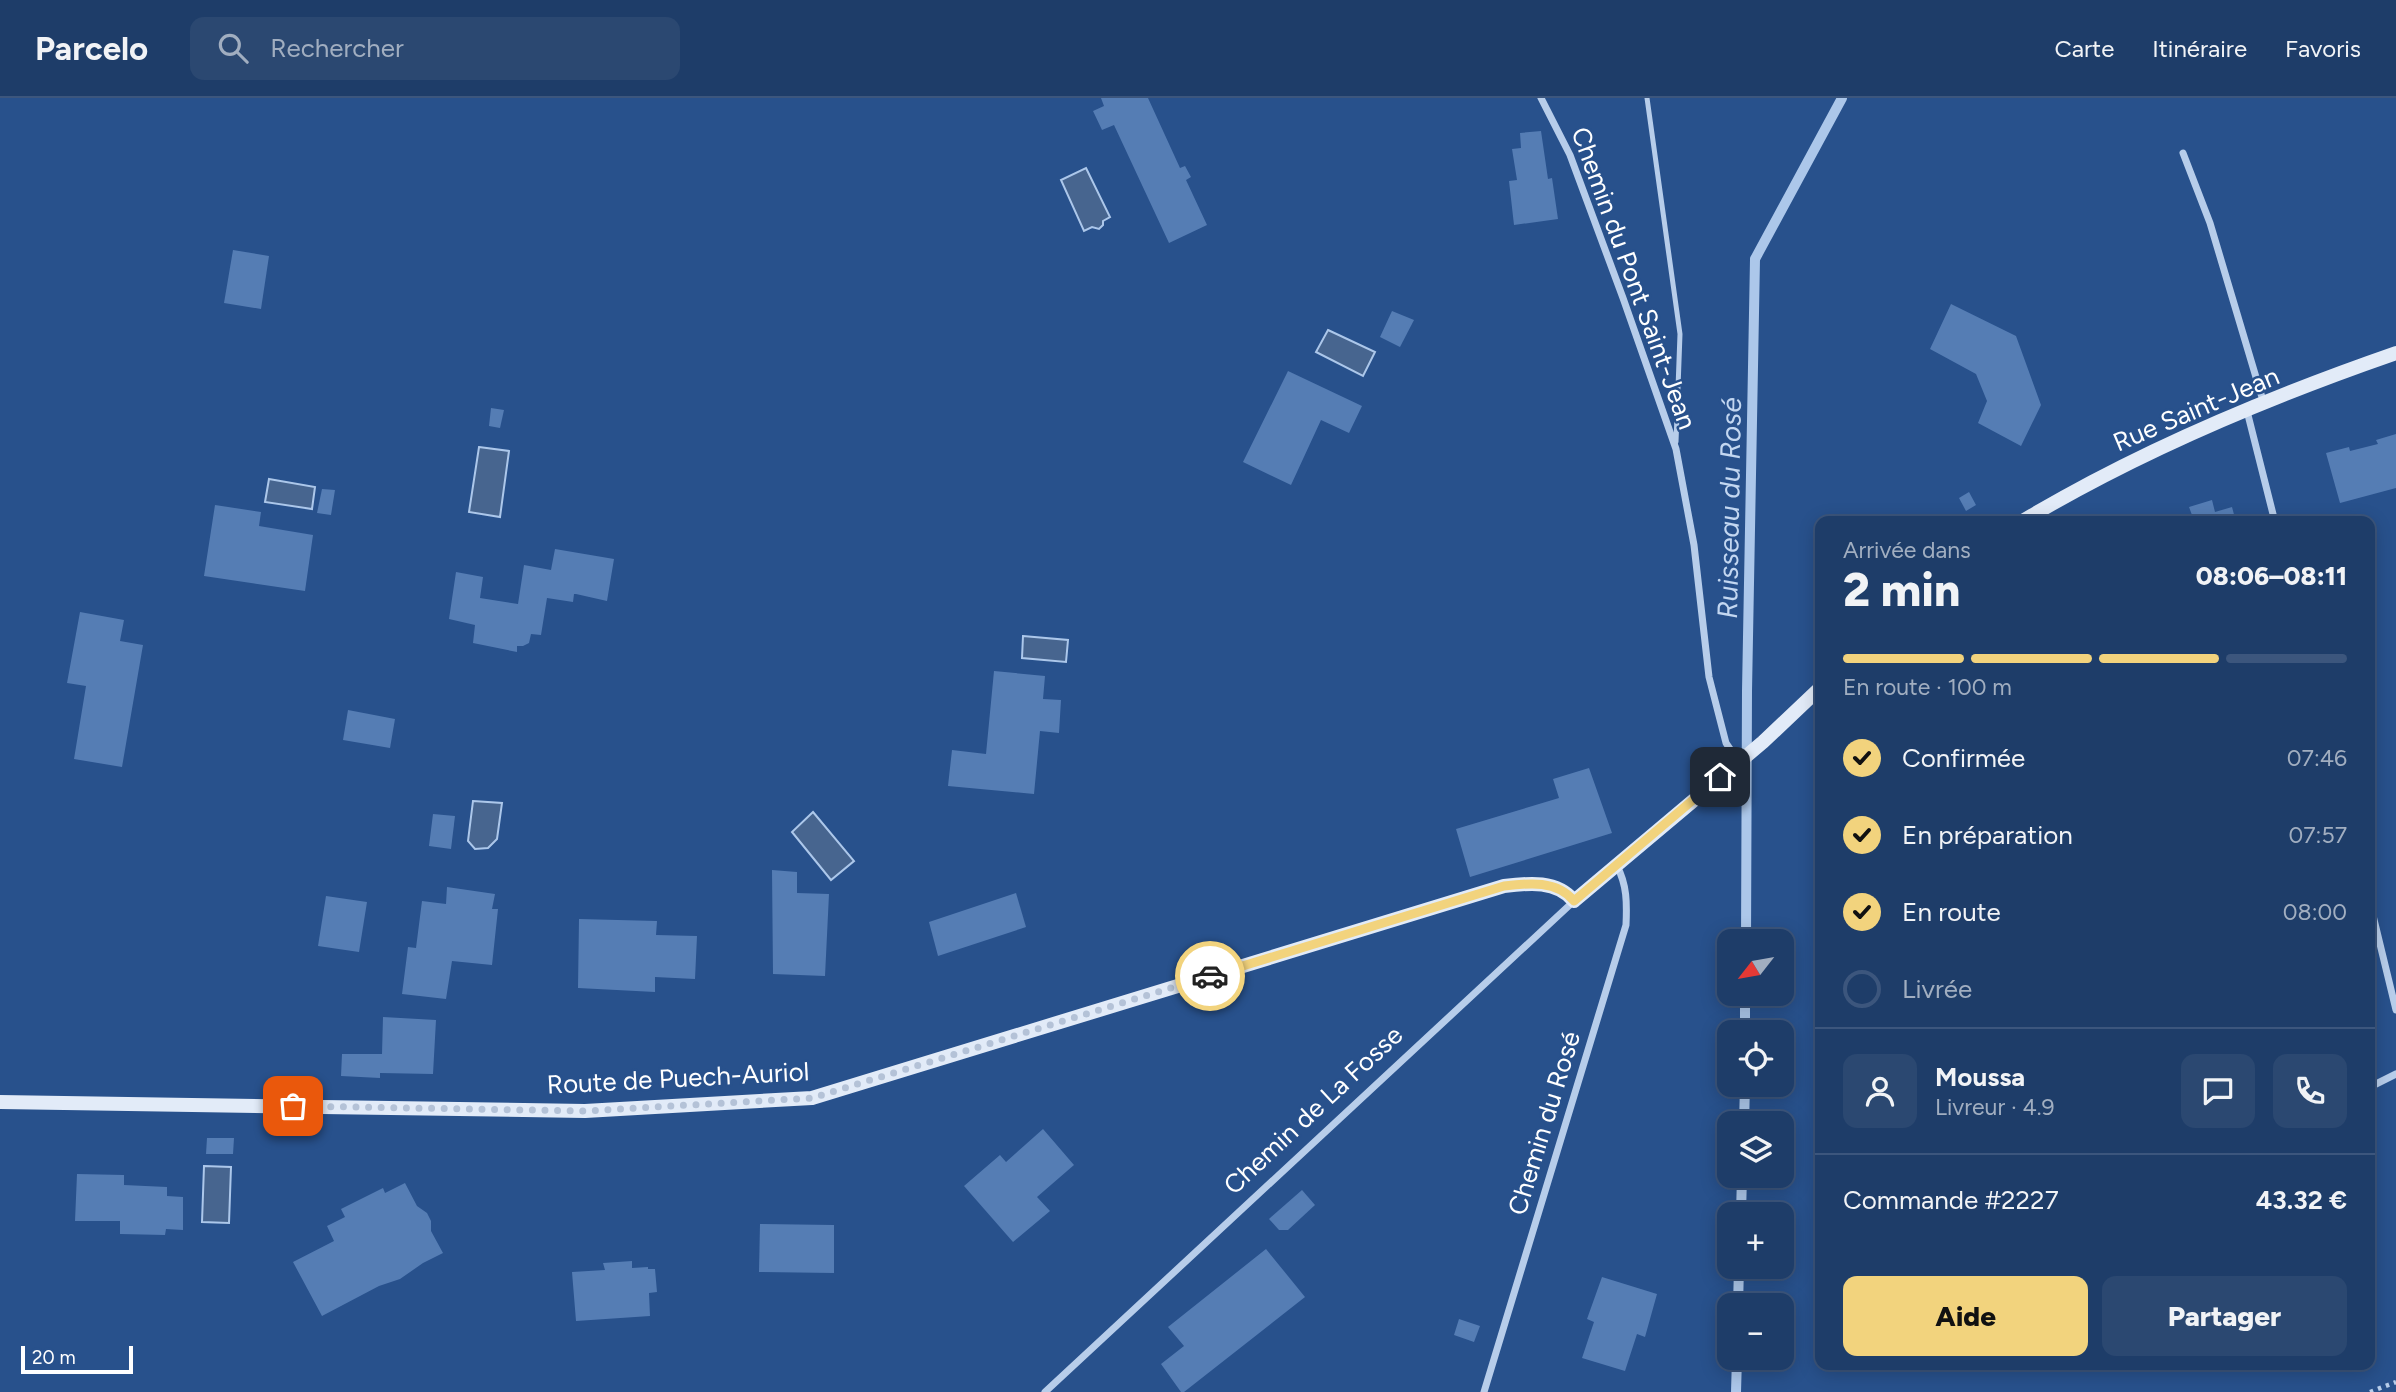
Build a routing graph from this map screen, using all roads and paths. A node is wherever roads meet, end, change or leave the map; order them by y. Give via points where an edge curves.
1 (1541, 98) edge
2 (1647, 98) edge
3 (2183, 153) dead end
4 (2396, 354) edge
5 (2264, 404) junction
6 (2247, 411) junction
7 (1675, 449) junction
8 (2031, 516) edge
9 (2273, 516) edge
10 (1815, 693) edge
11 (1740, 762) junction
12 (1617, 865) junction
13 (1574, 901) junction
14 (2375, 924) edge
15 (2396, 1010) edge
16 (2396, 1074) edge
17 (2375, 1084) edge
18 (0, 1102) edge
19 (2396, 1382) edge
20 (1045, 1392) edge
21 (1484, 1392) edge
22 (2370, 1392) edge

1 - 7 street, Chemin du Pont Saint-Jean via 1570,155
2 - 7 lane via 1680,334
3 - 5 street via 2210,223
4 - 5 street, Rue Saint-Jean
5 - 6 street, Rue Saint-Jean
6 - 8 street, Rue Saint-Jean via 2164,446
6 - 9 street
7 - 11 street, Chemin du Pont Saint-Jean via 1693,545 1709,677 1726,743
10 - 11 street
11 - 12 street
12 - 13 street, Chemin de La Fosse
12 - 21 street, Chemin du Rosé via 1624,879 1626,925
13 - 18 street, Route de Puech-Auriol via 1565,890 1545,884 1504,886 812,1098 585,1111
13 - 20 street, Chemin de La Fosse
14 - 15 street
16 - 17 street
19 - 22 path

